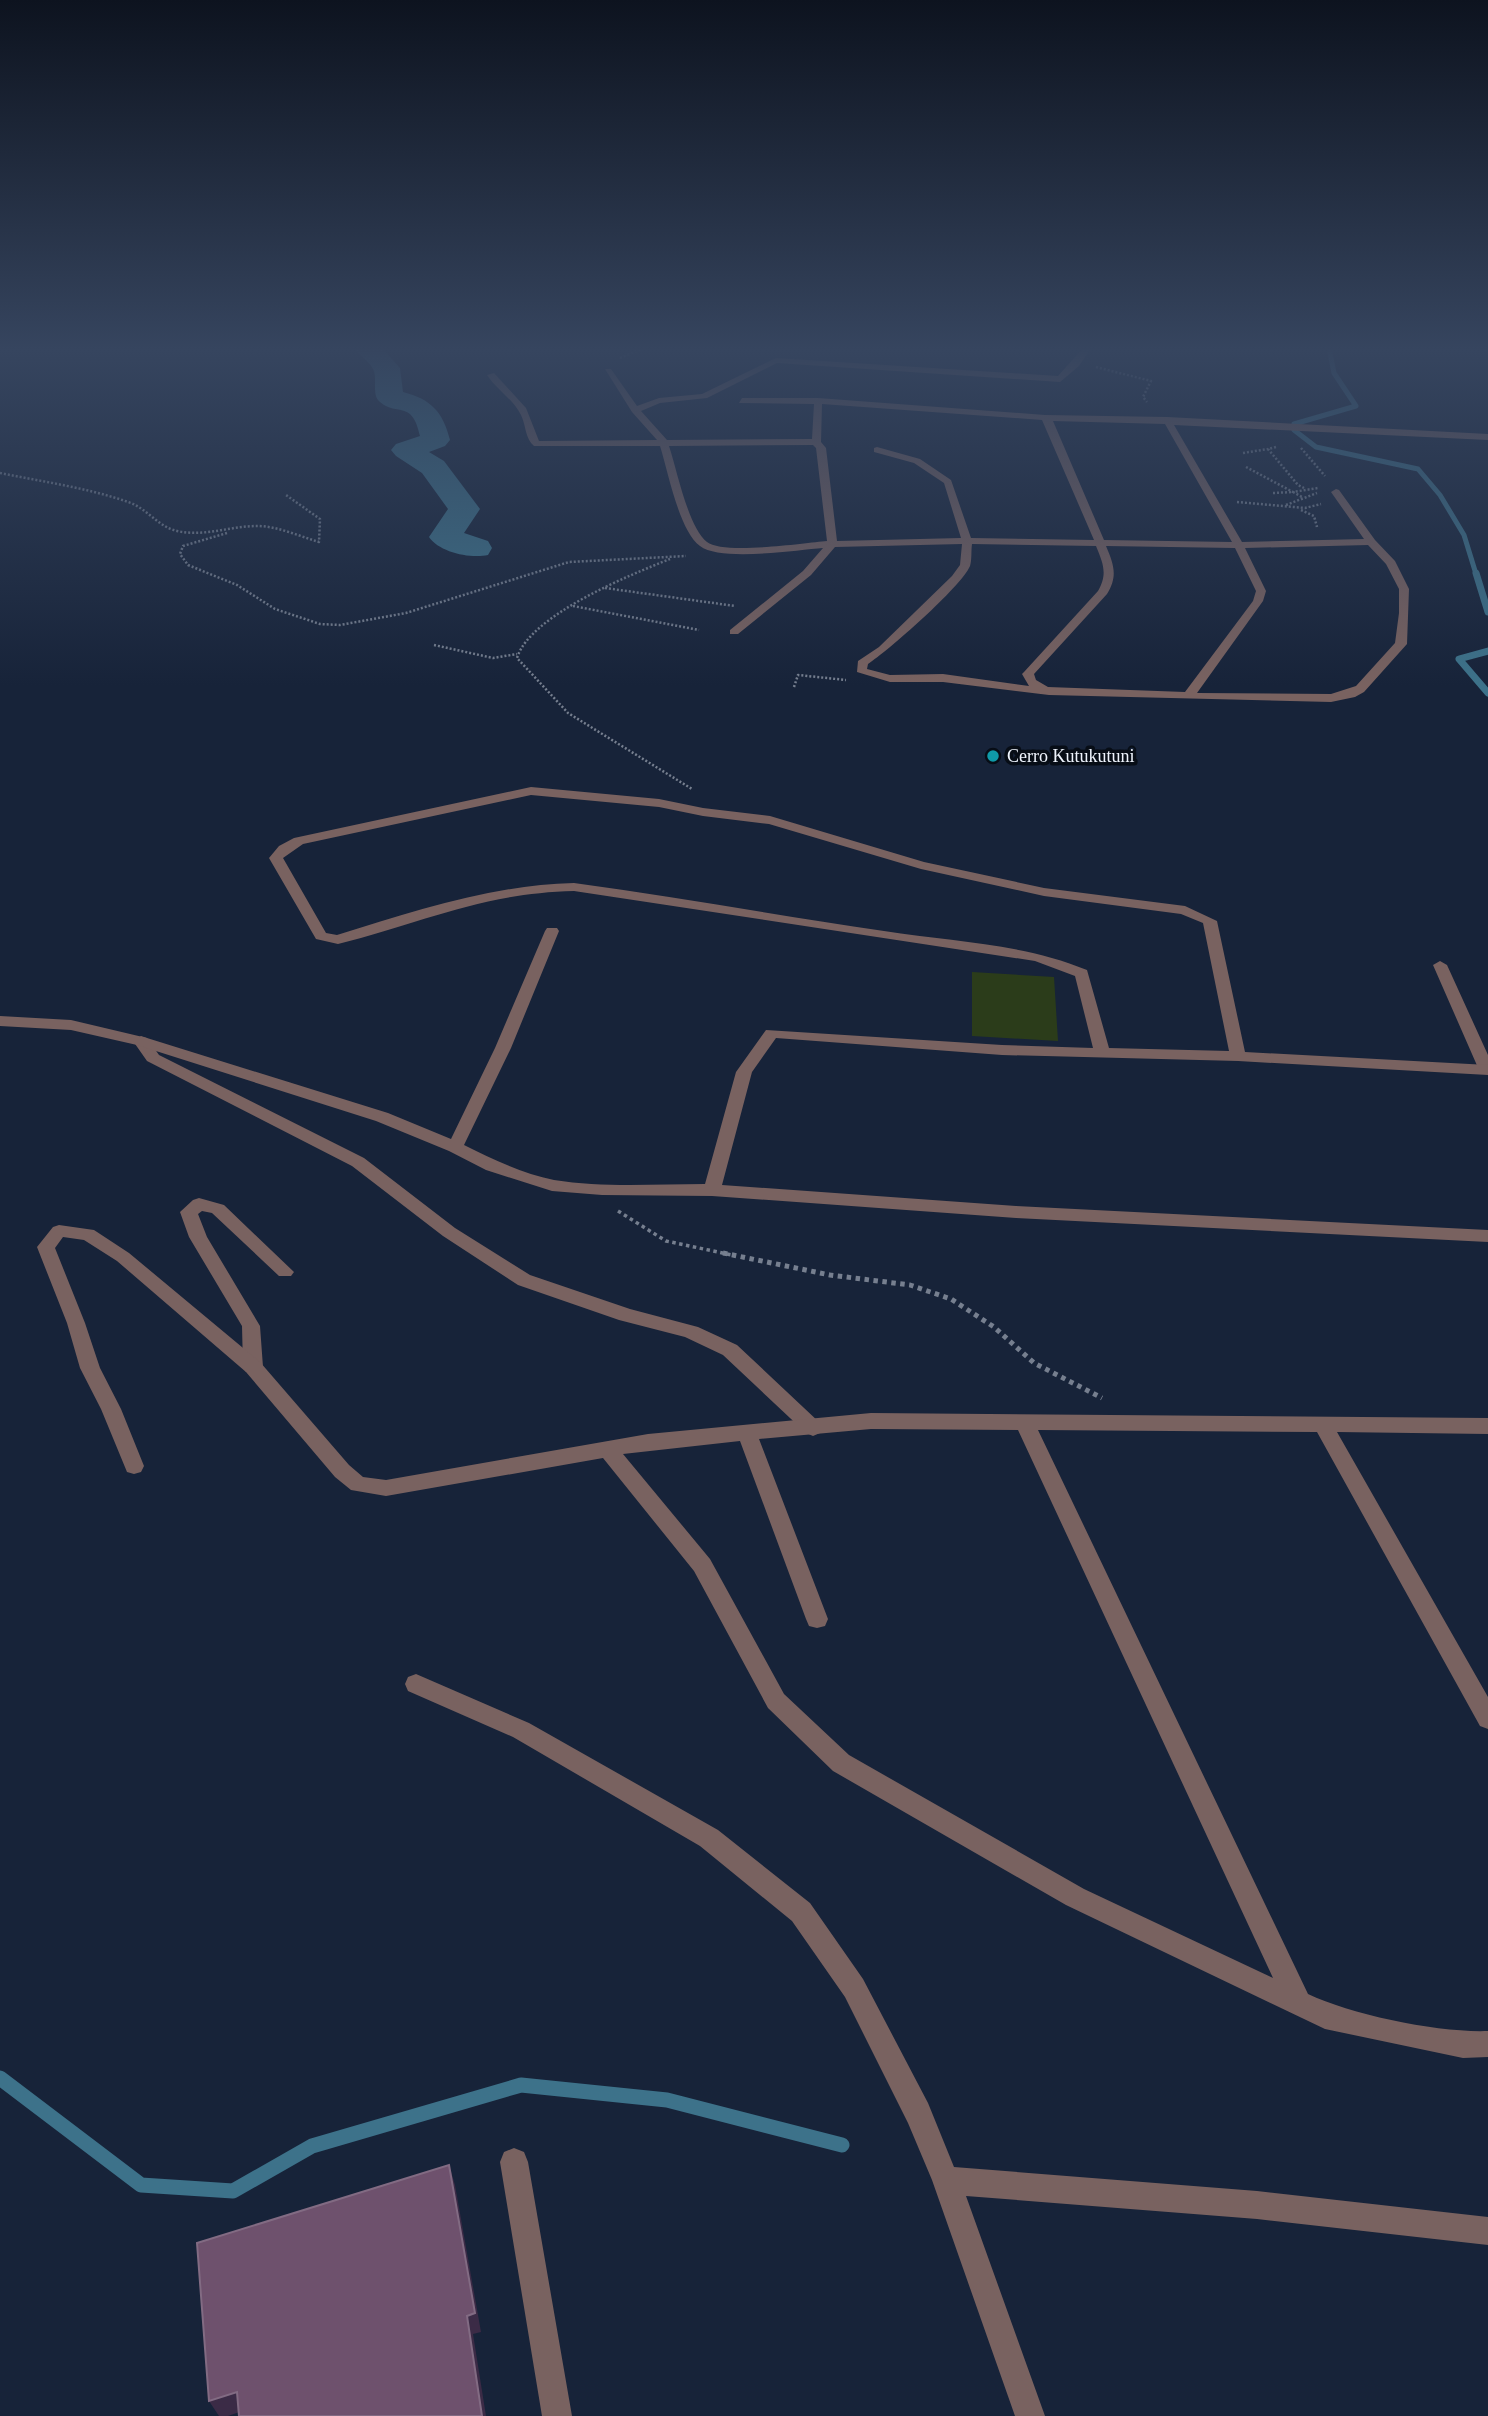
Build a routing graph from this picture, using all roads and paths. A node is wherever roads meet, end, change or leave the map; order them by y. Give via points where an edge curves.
1 (669, 461) edge
2 (822, 461) edge
3 (915, 461) edge
4 (1066, 461) edge
5 (1190, 461) edge
6 (1278, 461) edge
7 (1313, 461) edge
8 (1246, 467) dead end
9 (0, 473) edge
10 (1327, 483) junction
11 (1304, 488) junction
12 (1293, 492) junction
13 (1336, 492) junction
14 (1273, 493) dead end
15 (286, 495) dead end
16 (1302, 497) junction
17 (1214, 503) junction
18 (1343, 503) junction
19 (1281, 505) junction
20 (227, 533) junction
21 (967, 541) junction
22 (1371, 542) junction
23 (1238, 543) junction
24 (832, 544) junction
25 (1102, 544) junction
26 (722, 551) junction
27 (673, 558) junction
28 (605, 588) junction
29 (573, 606) junction
30 (738, 606) dead end
31 (699, 630) dead end
32 (734, 632) dead end
33 (434, 645) dead end
34 (517, 654) junction
35 (882, 678) junction
36 (794, 687) dead end
37 (1046, 691) junction
38 (1188, 695) junction
39 (697, 792) dead end
40 (552, 931) dead end
41 (1440, 965) dead end
42 (0, 1021) edge
43 (141, 1041) junction
44 (1103, 1052) junction
45 (1238, 1056) junction
46 (1488, 1071) edge
47 (455, 1147) junction
48 (603, 1189) junction
49 (712, 1190) junction
50 (1488, 1236) edge
51 (285, 1272) dead end
52 (253, 1367) junction
53 (1024, 1422) junction
54 (1146, 1423) junction
55 (1322, 1424) junction
56 (1488, 1426) edge
57 (813, 1428) junction
58 (746, 1431) junction
59 (607, 1448) junction
60 (134, 1466) dead end
61 (817, 1619) dead end
62 (416, 1684) dead end
63 (1488, 1719) edge
64 (1299, 2004) junction
65 (1488, 2044) edge
66 (514, 2161) dead end
67 (946, 2180) junction
68 (1488, 2231) edge
69 (557, 2416) edge
70 (1030, 2416) edge

1 - 26 street via 687,519 701,543
2 - 24 street
3 - 21 street via 948,482
4 - 25 street
5 - 17 street
6 - 11 path
7 - 10 path
8 - 12 path
9 - 20 path via 106,494 138,506 177,531
10 - 11 path
10 - 13 path
11 - 12 path
12 - 14 path
12 - 16 path
13 - 16 path
13 - 18 street
15 - 20 path via 320,519 319,542 268,527
16 - 19 path
17 - 19 path
17 - 23 street
18 - 19 path via 1306,508
18 - 22 street
20 - 27 path via 183,547 180,554 188,565 237,585 267,605 330,624 406,613 569,562
21 - 24 street
21 - 25 street
21 - 35 street via 965,565 956,578 883,649 862,663 860,670
22 - 23 street
22 - 38 street via 1391,563 1404,589 1404,633 1401,644 1360,688 1331,698
23 - 25 street
23 - 38 street via 1261,591 1258,601
24 - 26 street
24 - 32 street via 807,573
25 - 37 street via 1110,568 1103,592 1028,674 1031,682
26 - 27 path
27 - 28 path
28 - 29 path
28 - 30 path
29 - 31 path
29 - 34 path via 553,617
33 - 34 path via 493,658
34 - 39 path via 520,663 568,713
35 - 36 path via 798,675
35 - 37 street via 944,678
37 - 38 street
40 - 47 street
41 - 46 street
42 - 43 street via 71,1026
43 - 47 street via 382,1117
43 - 57 street via 153,1058 358,1162 449,1232 524,1280 691,1332 730,1350
44 - 45 street
44 - 45 street via 1092,1026 1082,973 1057,961 544,886 486,896 330,939 321,936 276,858 299,841 531,791 659,803 770,820 932,868 1044,892 1185,910 1210,921
44 - 49 street via 1002,1050 772,1032 744,1072
45 - 46 street
47 - 48 street via 492,1166 552,1185
48 - 49 street
48 - 54 path via 608,1204 666,1241 818,1273 911,1285 951,1298 994,1327 1034,1363
49 - 50 street via 1016,1212
51 - 52 street via 218,1209 200,1205 189,1212 198,1237 251,1326
52 - 59 street via 358,1484 386,1488
52 - 60 street via 123,1257 88,1234 59,1231 46,1247 90,1368
53 - 54 street
53 - 57 street via 871,1421
53 - 64 street
54 - 55 street
55 - 56 street
55 - 63 street
57 - 58 street
58 - 59 street
58 - 61 street
59 - 64 street via 702,1565 776,1701 841,1763 1075,1897
62 - 67 street via 521,1730 709,1838 801,1912 854,1988 918,2113
64 - 65 street via 1334,2020 1463,2045
66 - 69 street
67 - 68 street
67 - 70 street

